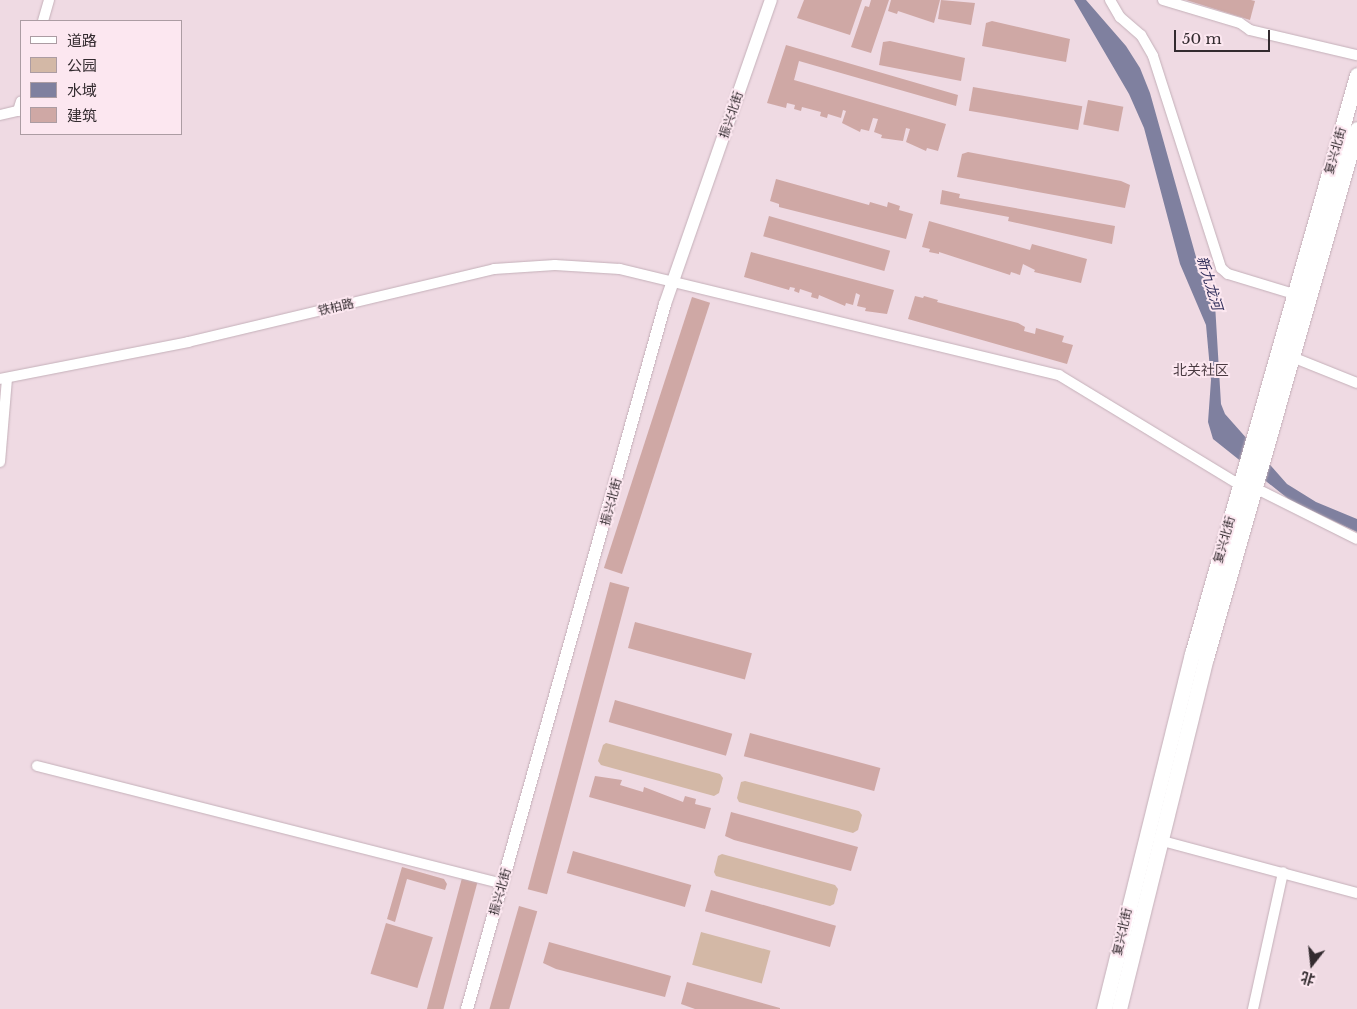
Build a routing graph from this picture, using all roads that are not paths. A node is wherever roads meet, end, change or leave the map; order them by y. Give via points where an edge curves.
1 (48, 0) edge
2 (771, 0) edge
3 (1110, 0) edge
4 (1163, 0) edge
5 (43, 20) edge
6 (1357, 55) edge
7 (1357, 75) edge
8 (20, 104) edge
9 (0, 115) edge
10 (1357, 129) edge
11 (674, 280) junction
12 (1294, 294) junction
13 (1292, 357) junction
14 (4, 378) edge
15 (1357, 383) edge
16 (0, 462) edge
17 (1248, 483) junction
18 (1357, 539) edge
19 (37, 766) dead end
20 (1159, 840) junction
21 (1283, 872) junction
22 (502, 884) junction
23 (1357, 892) edge
24 (466, 1009) edge
25 (1104, 1009) edge
26 (1119, 1009) edge
27 (1252, 1009) edge

1 - 5 street
2 - 11 street, 振兴北街
3 - 12 street via 1120,17 1145,40 1154,56 1221,268 1228,274
4 - 6 street via 1240,23 1250,30
7 - 12 main road, 复兴北街
8 - 9 street via 18,111
10 - 13 main road, 复兴北街
11 - 14 street, 铁柏路 via 592,267 555,265 494,269 188,342
11 - 17 street, 铁柏路 via 1059,375
11 - 22 street, 振兴北街
12 - 17 main road, 复兴北街 via 1253,440
13 - 15 street
13 - 17 main road, 复兴北街 via 1268,447
14 - 16 street
17 - 18 street, 铁柏路
17 - 20 main road, 复兴北街
17 - 25 main road, 复兴北街 via 1170,737
19 - 22 street
20 - 21 street
20 - 26 main road, 复兴北街
21 - 23 street
21 - 27 street
22 - 24 street, 振兴北街

